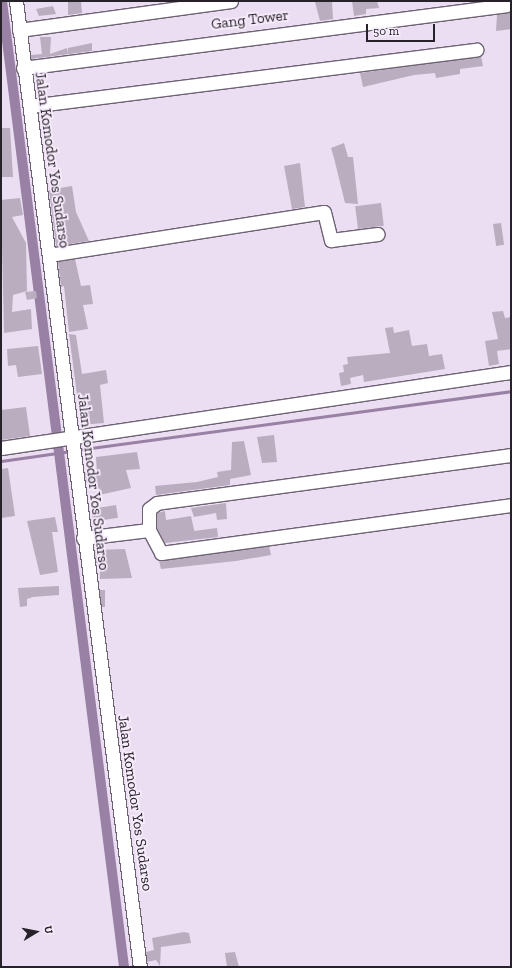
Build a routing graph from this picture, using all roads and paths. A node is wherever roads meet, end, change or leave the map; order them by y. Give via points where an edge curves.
1 (16, 1) edge
2 (231, 1) edge
3 (506, 5) dead end
4 (19, 30) junction
5 (476, 50) dead end
6 (23, 68) junction
7 (30, 106) junction
8 (378, 234) dead end
9 (49, 255) junction
10 (511, 372) edge
11 (69, 439) junction
12 (1, 448) edge
13 (511, 456) edge
14 (511, 505) edge
15 (148, 530) junction
16 (84, 538) junction
17 (140, 967) edge

1 - 4 street, Jalan Komodor Yos Sudarso
2 - 4 street
3 - 6 street, Gang Tower
4 - 6 street, Jalan Komodor Yos Sudarso
5 - 7 street
6 - 7 street, Jalan Komodor Yos Sudarso
7 - 9 street, Jalan Komodor Yos Sudarso
8 - 9 street via 331,240 324,212
9 - 11 street, Jalan Komodor Yos Sudarso
10 - 11 street
11 - 12 street
11 - 16 street, Jalan Komodor Yos Sudarso via 75,462
13 - 15 street via 157,503 149,509
14 - 15 street via 161,553
15 - 16 street
16 - 17 street, Jalan Komodor Yos Sudarso

